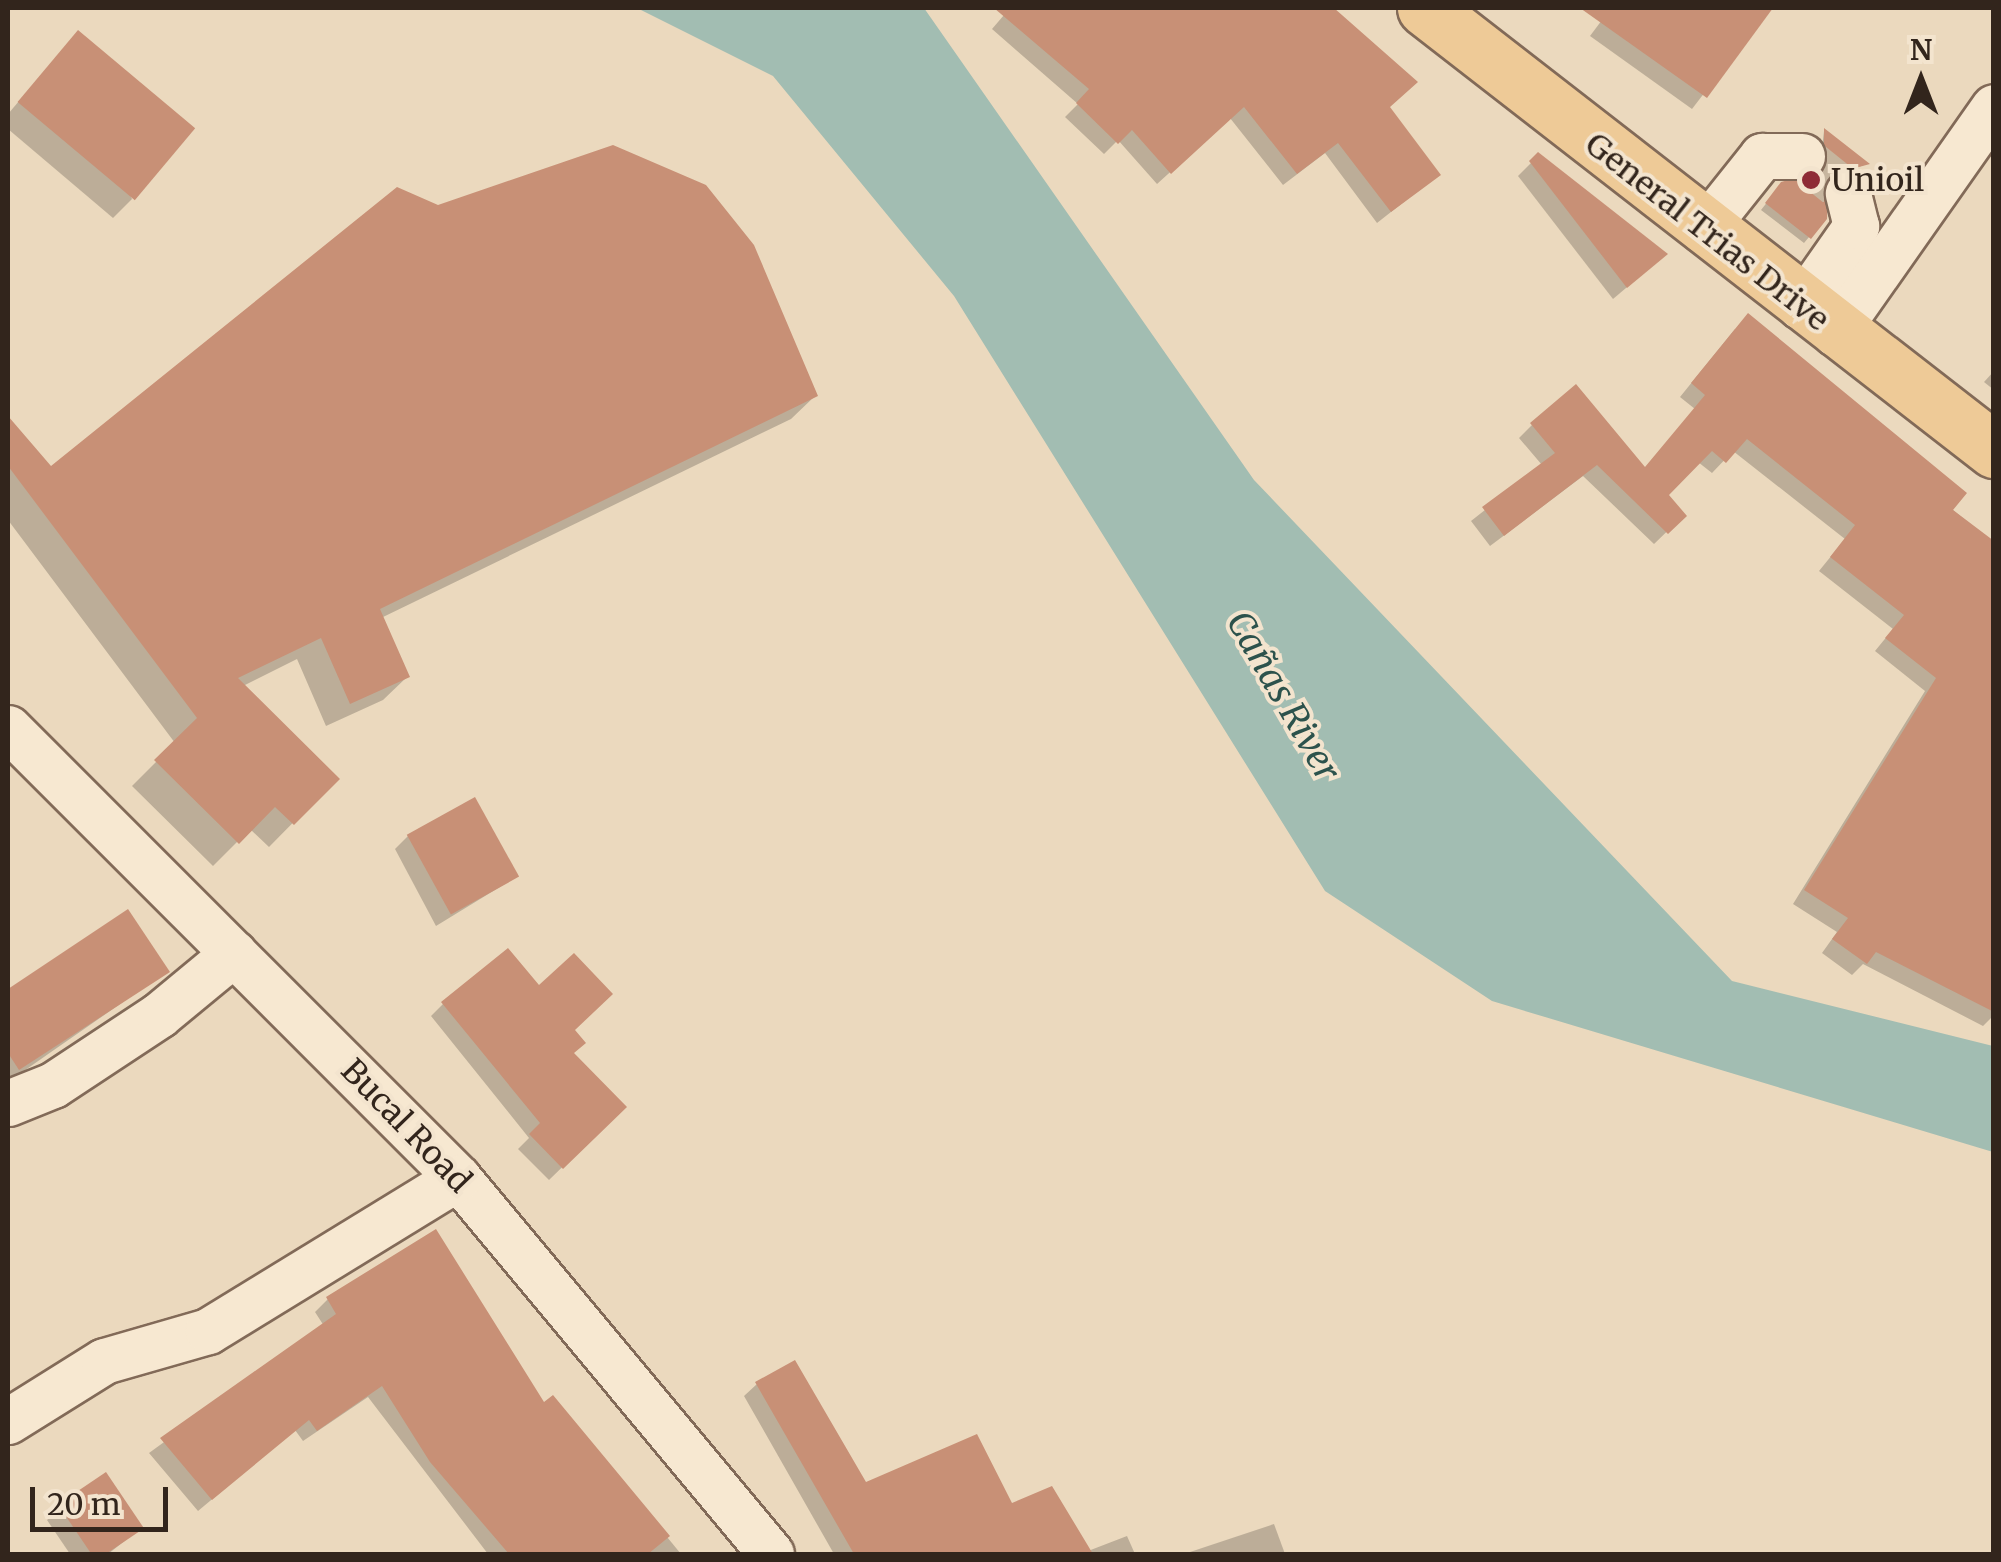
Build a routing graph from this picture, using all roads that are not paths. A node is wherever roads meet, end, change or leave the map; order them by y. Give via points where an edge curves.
1 (1425, 8) edge
2 (1994, 107) edge
3 (1802, 156) dead end
4 (1703, 230) junction
5 (1895, 248) junction
6 (1818, 319) junction
7 (1994, 450) edge
8 (8, 728) edge
9 (234, 953) junction
10 (8, 1103) edge
11 (458, 1178) junction
12 (8, 1421) edge
13 (771, 1554) edge

1 - 4 main road, General Trias Drive
2 - 5 street
3 - 4 street via 1762,156
4 - 6 main road, General Trias Drive
5 - 6 street
5 - 6 street via 1852,209
6 - 7 main road, General Trias Drive
8 - 9 street, Bucal Road
9 - 10 street via 159,1015 52,1086
9 - 11 street, Bucal Road
11 - 12 street via 208,1331 104,1362
11 - 13 street, Bucal Road

